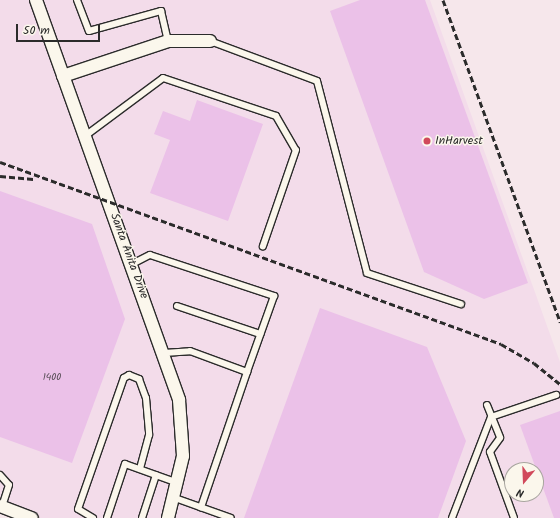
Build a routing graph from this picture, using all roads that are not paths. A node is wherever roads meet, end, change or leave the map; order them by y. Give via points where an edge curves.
1 (36, 0) edge
2 (77, 0) edge
3 (168, 41) junction
4 (210, 41) joint
5 (64, 76) junction
6 (85, 136) junction
7 (263, 246) dead end
8 (132, 264) junction
9 (461, 304) dead end
10 (177, 306) dead end
11 (260, 334) junction
12 (164, 353) junction
13 (247, 372) junction
14 (556, 395) dead end
15 (487, 404) dead end
16 (491, 417) junction
17 (140, 470) junction
18 (0, 475) edge
19 (156, 475) junction
20 (178, 484) junction
21 (175, 498) junction
22 (1, 507) edge
23 (201, 507) junction
24 (32, 518) edge
25 (91, 518) edge
26 (107, 518) edge
27 (142, 518) edge
28 (168, 518) edge
29 (231, 518) edge
30 (452, 518) edge
31 (514, 518) edge

1 - 5 street, Santa Anita Drive
2 - 3 lane via 89,31 161,11
3 - 4 street
3 - 5 street
4 - 9 lane via 317,81 366,273
5 - 6 street, Santa Anita Drive
6 - 7 lane via 163,78 276,116 296,150
6 - 8 street, Santa Anita Drive
8 - 11 lane via 150,255 274,296
8 - 12 street, Santa Anita Drive
10 - 11 lane
11 - 13 lane
12 - 13 lane via 190,351
12 - 20 street, Santa Anita Drive via 183,420
13 - 23 lane
14 - 16 lane
15 - 16 lane
16 - 30 lane
16 - 31 lane via 500,438 490,452
17 - 19 lane
17 - 25 lane via 149,435 146,398 139,379 129,375 124,378 78,509
17 - 26 lane via 125,464
18 - 22 lane via 9,485
19 - 20 lane
19 - 27 lane
20 - 21 street, Santa Anita Drive
21 - 23 lane
21 - 28 street, Santa Anita Drive
22 - 24 street
23 - 29 lane

